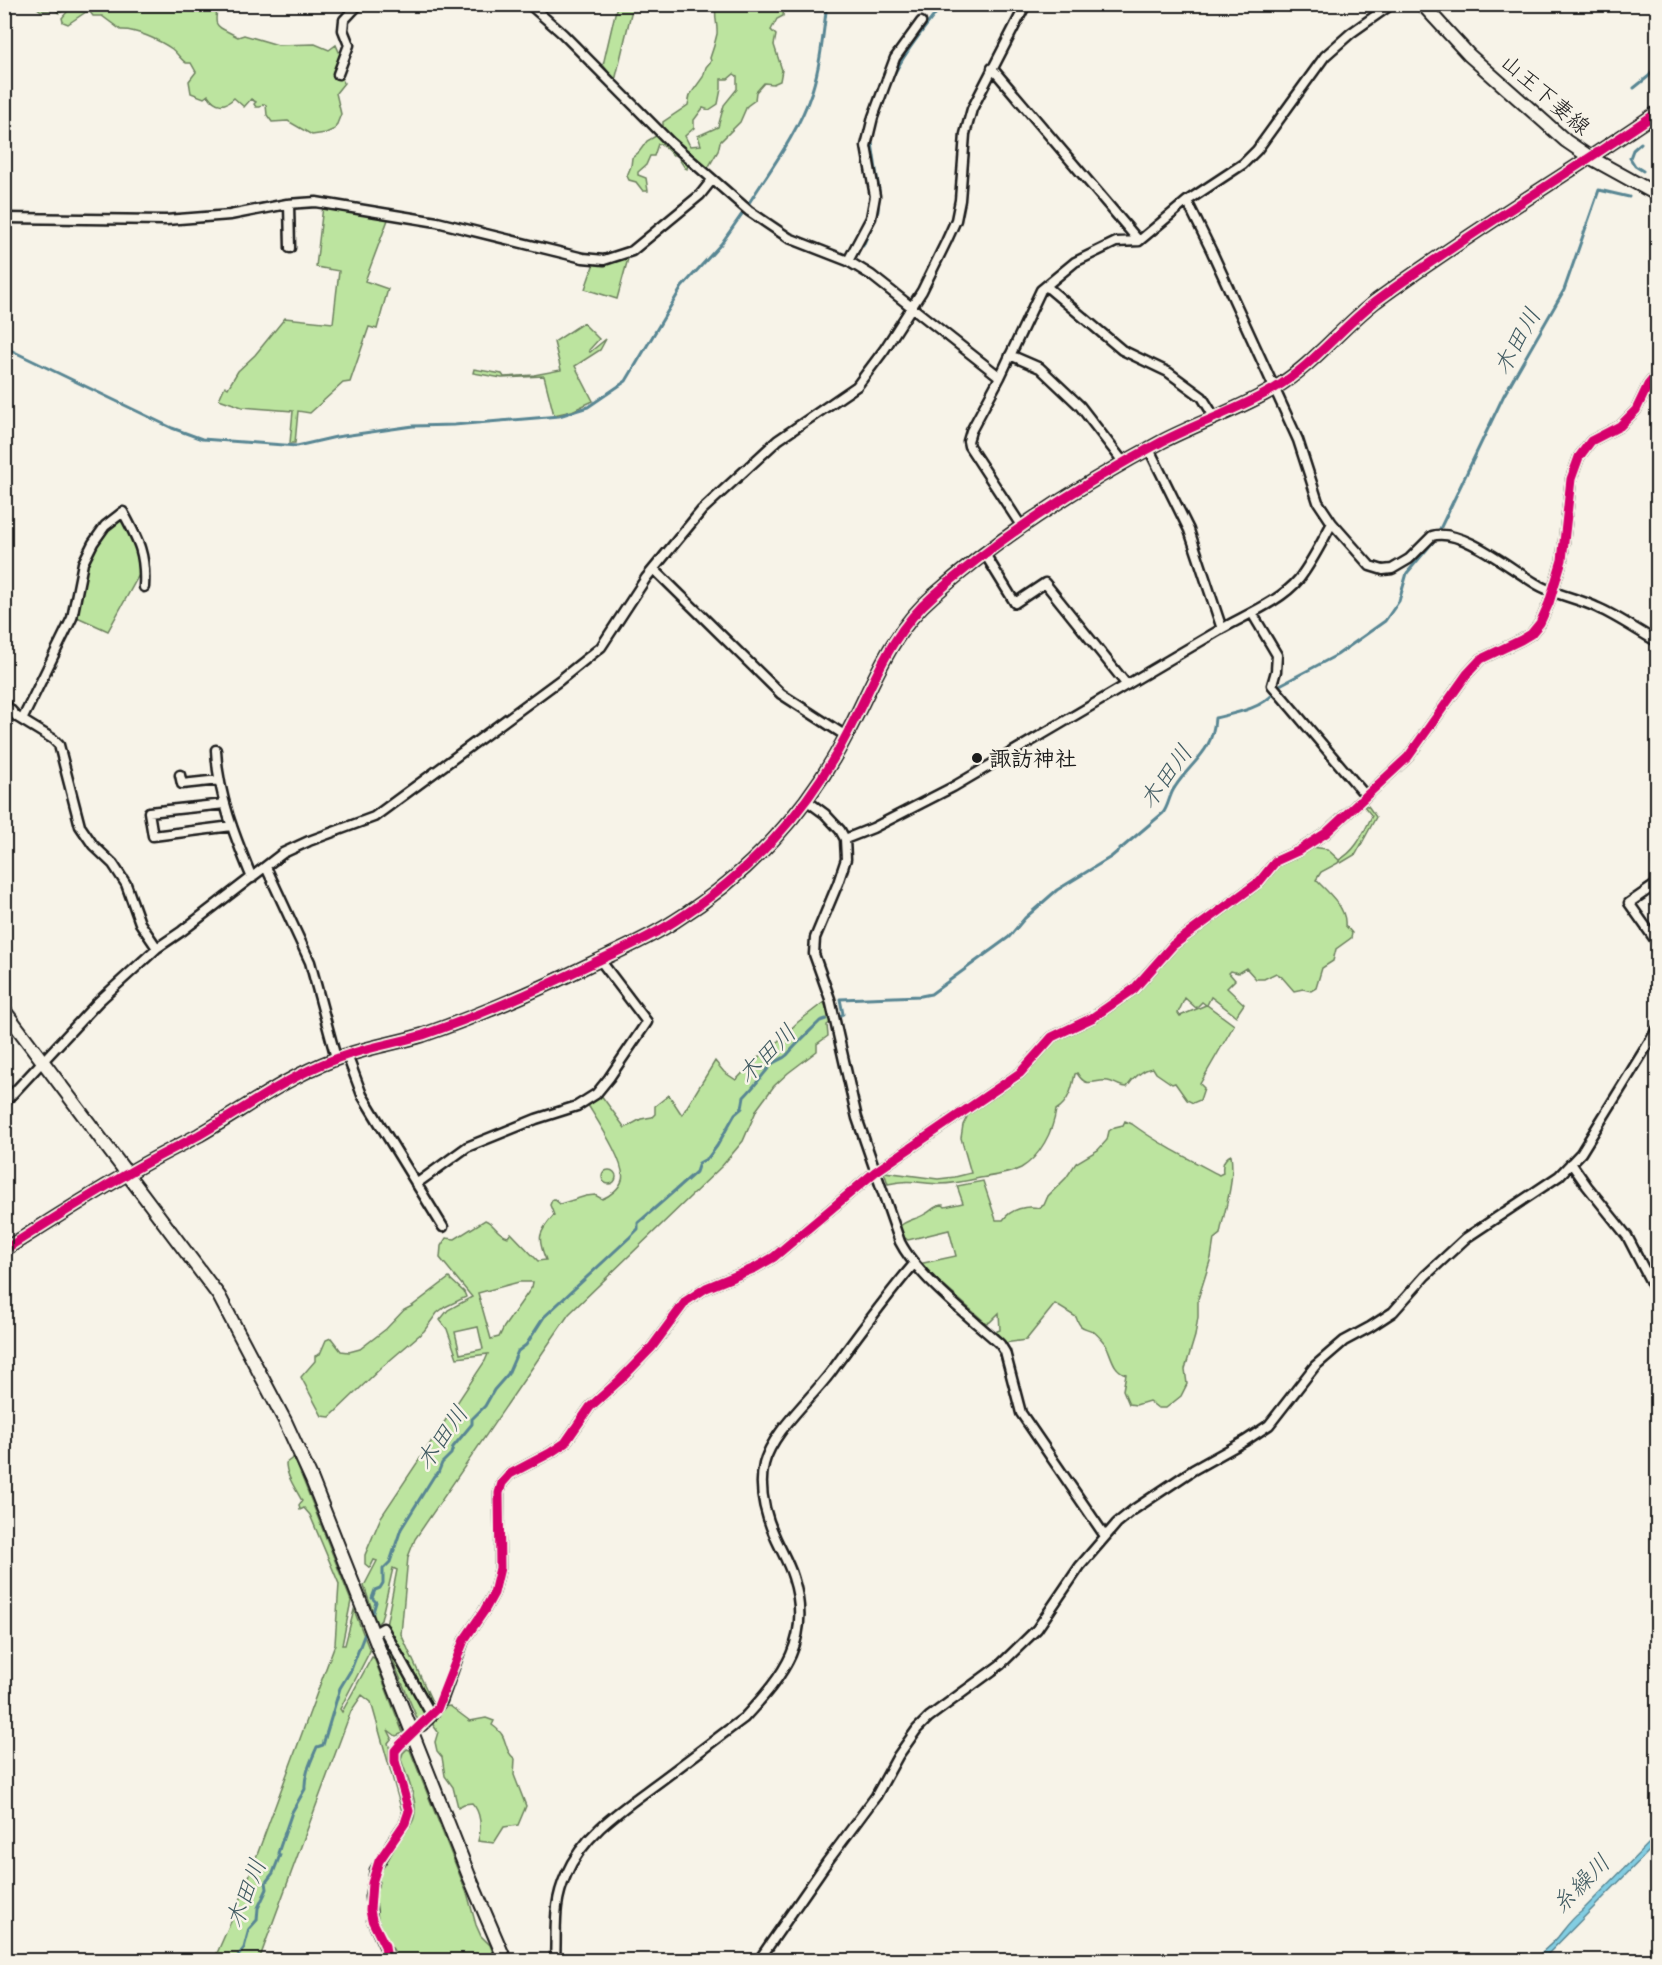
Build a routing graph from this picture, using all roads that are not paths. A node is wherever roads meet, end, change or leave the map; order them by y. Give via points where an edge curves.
1 (359, 4) edge
2 (529, 4) edge
3 (1026, 4) edge
4 (1392, 4) edge
5 (1422, 4) edge
6 (921, 22) dead end
7 (992, 68) junction
8 (338, 74) dead end
9 (1658, 112) edge
10 (1591, 158) junction
11 (712, 180) junction
12 (1658, 195) edge
13 (1187, 201) junction
14 (289, 204) junction
15 (4, 218) edge
16 (1139, 241) junction
17 (290, 248) dead end
18 (848, 261) junction
19 (1046, 286) junction
20 (912, 306) junction
21 (1010, 355) junction
22 (1658, 373) edge
23 (1000, 377) junction
24 (1274, 389) junction
25 (1215, 417) junction
26 (1149, 449) junction
27 (1124, 463) junction
28 (1332, 523) junction
29 (1022, 527) junction
30 (985, 554) junction
31 (654, 569) junction
32 (144, 587) dead end
33 (1553, 591) junction
34 (1252, 613) junction
35 (1222, 629) junction
36 (1658, 642) edge
37 (1126, 685) junction
38 (4, 703) edge
39 (22, 720) junction
40 (846, 736) junction
41 (216, 750) dead end
42 (180, 775) dead end
43 (219, 780) junction
44 (1366, 796) junction
45 (806, 800) junction
46 (225, 804) junction
47 (232, 826) junction
48 (845, 839) junction
49 (266, 867) junction
50 (252, 878) junction
51 (1658, 883) edge
52 (1658, 944) edge
53 (157, 948) junction
54 (600, 960) junction
55 (4, 1010) edge
56 (1658, 1028) edge
57 (341, 1057) junction
58 (44, 1062) junction
59 (4, 1102) edge
60 (1571, 1163) junction
61 (875, 1172) junction
62 (128, 1173) junction
63 (416, 1184) junction
64 (443, 1227) dead end
65 (4, 1250) edge
66 (914, 1264) junction
67 (1658, 1296) edge
68 (1105, 1536) junction
69 (373, 1634) junction
70 (432, 1716) junction
71 (422, 1726) dead end
72 (404, 1741) dead end
73 (383, 1960) edge
74 (505, 1960) edge
75 (555, 1960) edge
76 (759, 1960) edge

1 - 8 street via 344,20 349,45
2 - 11 street
3 - 7 street
4 - 13 street via 1325,56 1257,150
5 - 10 street, 山王下妻線 via 1502,85
6 - 18 street via 896,58 873,117 866,146 875,196 871,218
7 - 16 street
7 - 20 street via 965,134 956,220
9 - 10 street
10 - 12 street, 山王下妻線
10 - 24 street via 1466,238 1370,306
11 - 14 street via 700,195 640,245 627,253 599,260 427,220 316,202
11 - 18 street via 776,231
13 - 16 street
13 - 24 street
14 - 15 street via 230,215 158,221
14 - 17 street
16 - 19 street via 1116,242 1085,257
18 - 20 street
19 - 21 street
19 - 25 street via 1122,350 1168,372 1202,397
20 - 23 street
20 - 31 street via 857,386 778,440 702,510
21 - 23 street
21 - 27 street via 1040,368 1080,406
22 - 33 street via 1636,410 1620,426 1591,441 1579,457 1571,479 1562,560
23 - 29 street via 968,441
24 - 25 street
24 - 28 street via 1298,440 1318,502
25 - 26 street
26 - 27 street
26 - 35 street via 1189,530
27 - 29 street
28 - 33 street via 1376,569 1400,565 1436,534 1466,541
28 - 34 street via 1299,578
29 - 30 street
30 - 37 street via 1015,603 1045,582
30 - 40 street via 908,622 878,670
31 - 40 street via 781,694
31 - 49 street via 606,641 560,680 374,817 283,853
32 - 39 street via 141,544 123,512 105,526 83,563 72,618
33 - 36 street via 1600,608
33 - 44 street via 1536,629 1481,660 1408,757
34 - 35 street
34 - 44 street via 1277,655 1272,685
35 - 37 street
37 - 48 street via 953,788
38 - 39 street
39 - 53 street via 59,745 80,826 126,884 140,923
40 - 45 street
41 - 43 street
42 - 43 street via 182,784
43 - 46 street
44 - 61 street via 1326,833 1276,861 1259,882 1173,945 1128,994 1092,1018 1052,1037 1020,1073
45 - 48 street via 825,814
45 - 54 street via 749,865 720,890 675,922
46 - 47 street
46 - 47 street via 149,812 153,836
47 - 50 street
48 - 61 street via 846,859 815,938 814,954 830,999 857,1118
49 - 50 street
49 - 57 street via 310,962
50 - 53 street
51 - 52 street via 1629,903
53 - 58 street via 98,1002
54 - 57 street via 483,1013 419,1036
54 - 63 street via 647,1022 596,1094 577,1106 467,1147
55 - 58 street
56 - 60 street
57 - 62 street via 257,1098
57 - 63 street
58 - 59 street
58 - 62 street
60 - 67 street via 1627,1236
60 - 68 street via 1559,1176 1466,1238 1393,1312 1344,1341 1315,1366 1269,1425 1133,1510
61 - 66 street via 900,1242
61 - 70 street via 774,1257 686,1301 652,1347 590,1407 564,1443 505,1479 499,1493 498,1581 489,1603 464,1640 442,1701
62 - 65 street
62 - 69 street via 219,1296 308,1470
63 - 64 street
66 - 68 street via 1000,1344 1021,1413
66 - 75 street via 783,1429 764,1464 764,1506 797,1595 799,1633 792,1656 744,1718 605,1824 579,1853 559,1896 554,1922
68 - 76 street via 1037,1629 1000,1665 917,1729 876,1796
69 - 70 street via 384,1628
69 - 74 street
70 - 71 street
72 - 73 street via 395,1751 394,1761 408,1817 379,1861 370,1897 372,1920 386,1950

